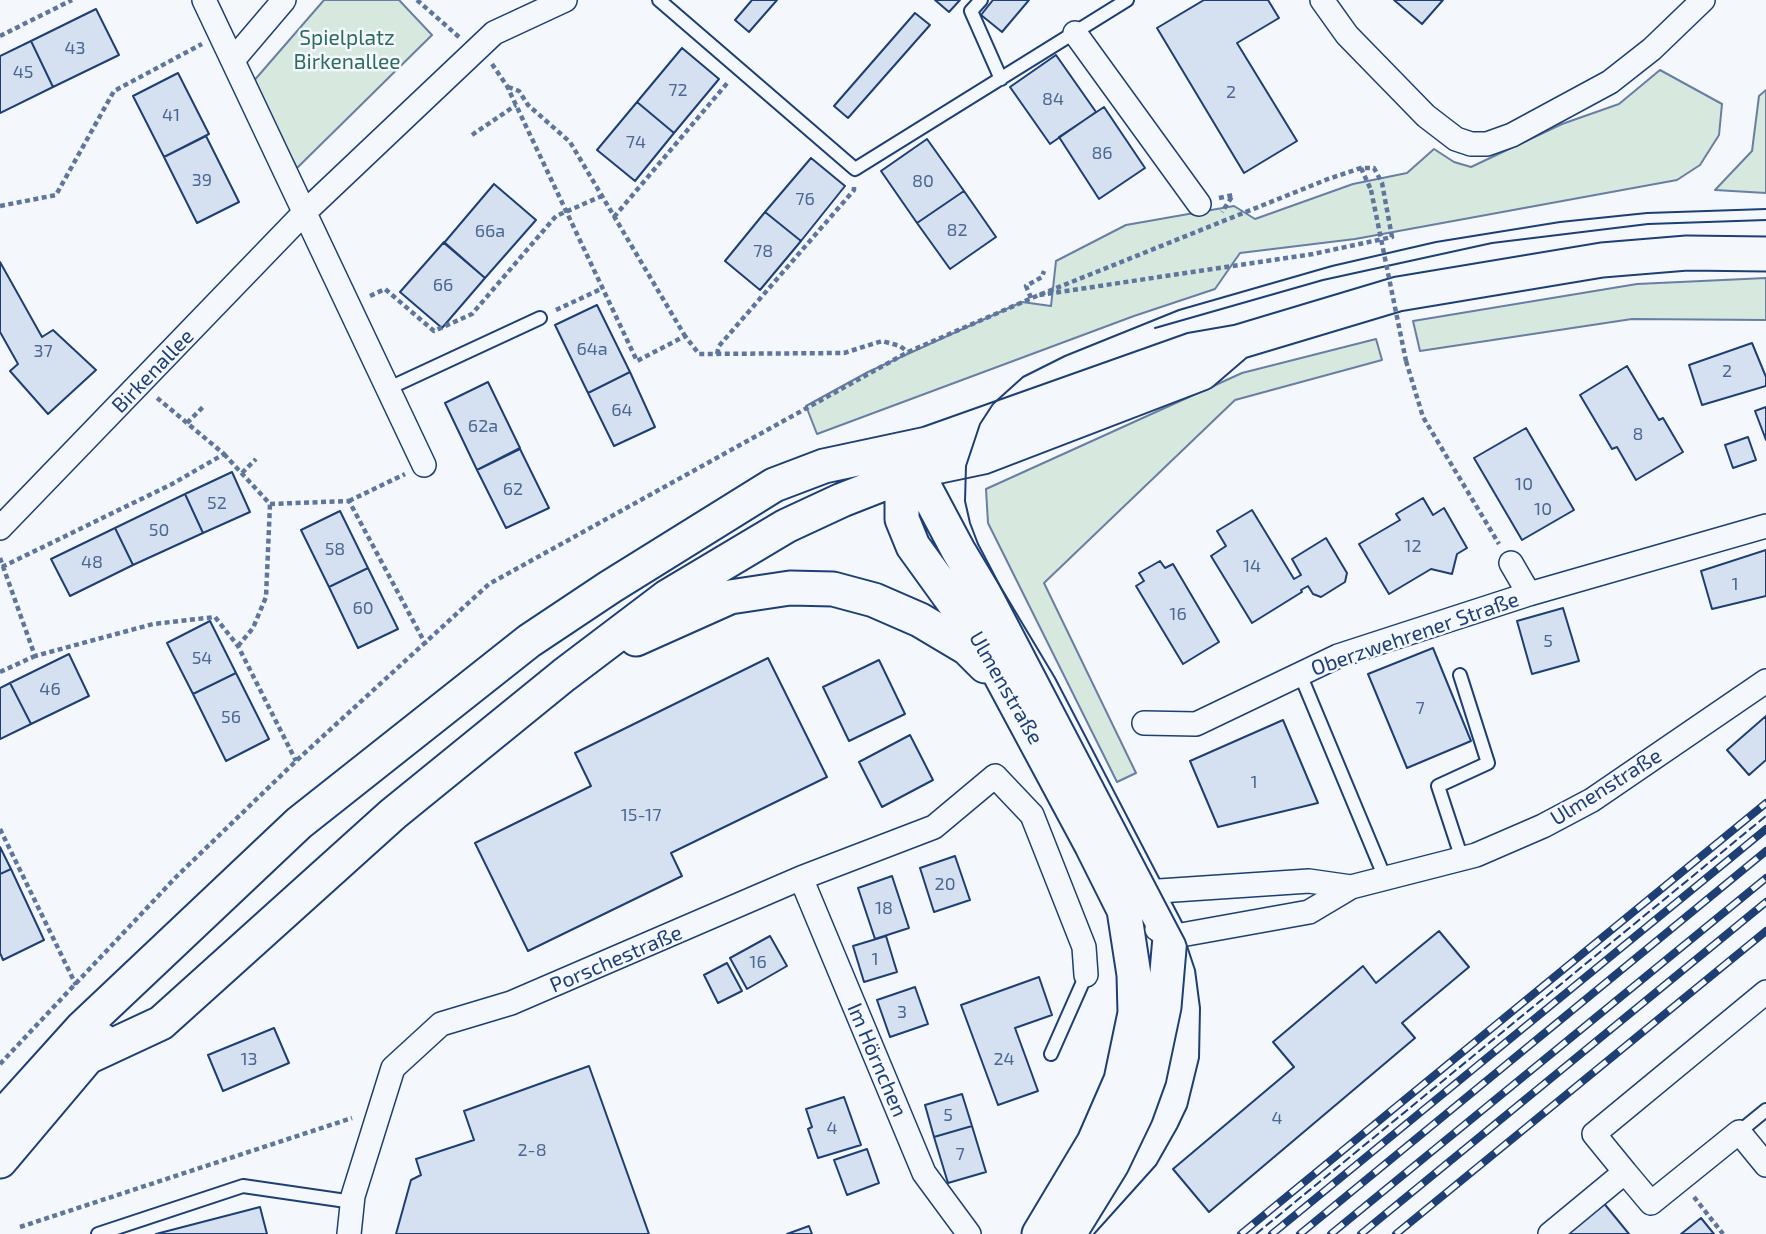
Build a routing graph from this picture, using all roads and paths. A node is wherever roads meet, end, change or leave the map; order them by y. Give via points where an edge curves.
1 (72, 0) edge
2 (204, 0) edge
3 (284, 0) edge
4 (418, 0) edge
5 (565, 0) edge
6 (659, 0) edge
7 (981, 0) edge
8 (1127, 0) edge
9 (1322, 0) edge
10 (1703, 0) edge
11 (200, 32) dead end
12 (1075, 33) junction
13 (0, 36) edge
14 (475, 51) junction
15 (233, 60) junction
16 (740, 68) junction
17 (1001, 79) junction
18 (507, 86) junction
19 (516, 106) junction
20 (472, 135) dead end
21 (855, 169) junction
22 (603, 196) junction
23 (1199, 204) dead end
24 (0, 206) edge
25 (564, 210) junction
26 (305, 212) junction
27 (614, 217) junction
28 (1766, 254) edge
29 (1044, 271) dead end
30 (601, 289) junction
31 (1039, 295) dead end
32 (1031, 298) dead end
33 (348, 308) junction
34 (540, 318) joint
35 (685, 337) junction
36 (908, 352) dead end
37 (717, 354) junction
38 (141, 384) junction
39 (387, 389) junction
40 (205, 405) dead end
41 (187, 423) junction
42 (224, 454) junction
43 (921, 457) junction
44 (256, 458) dead end
45 (424, 465) joint
46 (242, 473) junction
47 (349, 501) junction
48 (270, 504) junction
49 (1766, 526) edge
50 (0, 528) edge
51 (0, 558) edge
52 (1511, 564) joint
53 (2, 567) junction
54 (1529, 594) junction
55 (426, 645) dead end
56 (238, 646) junction
57 (35, 656) junction
58 (0, 672) edge
59 (1300, 674) junction
60 (564, 675) junction
61 (1460, 676) dead end
62 (1766, 681) edge
63 (1001, 682) junction
64 (1144, 723) dead end
65 (296, 761) dead end
66 (0, 829) edge
67 (1462, 859) junction
68 (801, 878) junction
69 (1385, 878) junction
70 (237, 881) junction
71 (1351, 887) junction
72 (1134, 901) junction
73 (1170, 937) junction
74 (1086, 975) joint
75 (76, 986) dead end
76 (1766, 992) edge
77 (1051, 1054) dead end
78 (88, 1057) junction
79 (380, 1109) junction
80 (1766, 1110) edge
81 (0, 1119) edge
82 (1739, 1132) junction
83 (0, 1161) edge
84 (1766, 1165) edge
85 (1625, 1172) junction
86 (1680, 1181) junction
87 (353, 1202) junction
88 (20, 1227) dead end
89 (98, 1234) edge
90 (349, 1234) edge
91 (969, 1234) edge
92 (1039, 1234) edge
93 (1069, 1234) edge
94 (1550, 1234) edge
95 (1723, 1234) edge

1 - 13 path
2 - 15 street
3 - 15 street
4 - 14 path
5 - 14 street, Birkenallee via 494,33
6 - 16 lane
7 - 17 lane via 971,11
8 - 12 lane
9 - 10 street via 1348,35 1426,116 1456,139 1487,144 1610,82
11 - 24 path via 205,42 114,91 56,195
12 - 17 lane
12 - 23 street
14 - 18 path via 495,66
14 - 26 street, Birkenallee
15 - 26 street
16 - 21 lane
16 - 27 path
17 - 21 lane
18 - 19 path
18 - 22 path via 519,91 528,105 570,142
19 - 20 path
19 - 25 path
21 - 37 path via 854,190 719,345
22 - 25 path
22 - 27 path
25 - 30 path
25 - 33 path via 472,314 435,331 384,289
26 - 33 street
26 - 38 street, Birkenallee
27 - 35 path
28 - 43 main road via 1602,260 1398,295 1238,342 1202,373 983,457
29 - 32 path via 1026,286
30 - 34 path
30 - 35 path via 637,361
31 - 52 path, bridge via 1313,254 1392,237 1382,183 1374,168 1361,168 1371,190 1406,361 1423,417
33 - 39 street
34 - 39 lane
35 - 37 path via 699,354
36 - 37 path via 882,341 844,353
38 - 41 path
38 - 50 street, Birkenallee
39 - 45 street
40 - 41 path
41 - 42 path
42 - 46 path
42 - 53 path
43 - 60 main road via 786,526 667,597
43 - 63 main road, Ulmenstraße via 902,494 902,519 913,546 983,643
43 - 70 main road via 870,454 774,485 541,633 299,823
43 - 72 main road, Ulmenstraße via 958,550 1040,687
44 - 46 path
45 - 47 path
46 - 48 path
47 - 48 path
47 - 55 path
48 - 56 path via 266,597 253,628
49 - 54 street, Oberzwehrener Straße
51 - 53 path
52 - 54 street, Oberzwehrener Straße
53 - 57 path
54 - 59 street, Oberzwehrener Straße via 1338,656
56 - 57 path via 215,617 153,624
56 - 65 path
57 - 58 path
59 - 64 street, Oberzwehrener Straße via 1196,724
59 - 69 lane
60 - 63 main road via 730,597 790,588 833,589 920,620 967,648
60 - 78 main road via 393,814 161,1023
61 - 67 lane via 1488,763 1438,786
62 - 67 street, Ulmenstraße via 1592,800 1544,826
63 - 72 main road, Ulmenstraße
66 - 75 path
67 - 69 street, Ulmenstraße
68 - 74 street, Porschestraße via 934,827 995,776 1032,815 1084,947
68 - 79 street, Porschestraße via 537,993 441,1024 393,1068
68 - 91 street, Im Hörnchen via 924,1173
69 - 71 street, Ulmenstraße
70 - 78 main road
70 - 81 main road via 82,1028
71 - 72 street, Ulmenstraße via 1309,881
71 - 73 street, Ulmenstraße via 1309,912
72 - 73 main road, Ulmenstraße
72 - 92 main road, Ulmenstraße via 1135,1013 1121,1080 1094,1142
73 - 93 main road via 1164,1007 1149,1078 1112,1164
74 - 77 lane
76 - 85 street via 1594,1134
78 - 83 main road
79 - 87 street, Porschestraße
79 - 88 path
80 - 82 lane
82 - 84 street
82 - 86 street
85 - 86 street via 1651,1203
85 - 94 street
86 - 95 path
87 - 89 lane via 243,1186
87 - 90 street, Porschestraße

